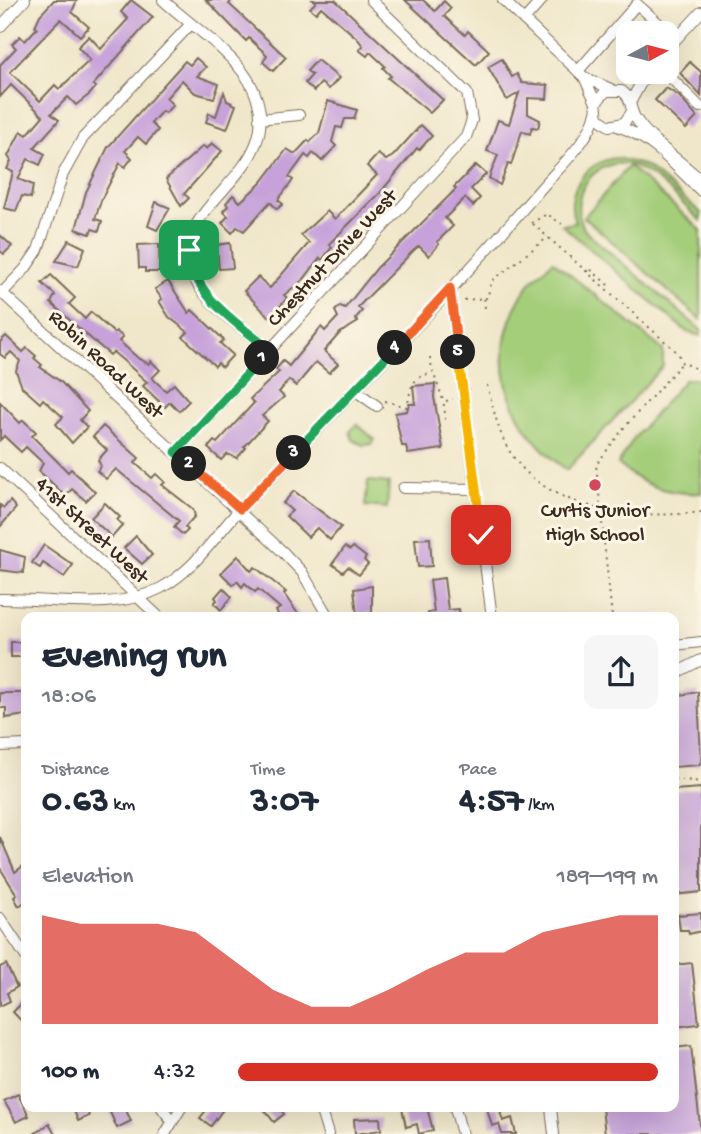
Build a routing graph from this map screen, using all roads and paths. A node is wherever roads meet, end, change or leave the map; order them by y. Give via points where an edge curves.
1 (25, 0) edge
2 (163, 0) edge
3 (371, 0) edge
4 (503, 0) edge
5 (542, 0) edge
6 (701, 12) edge
7 (524, 20) junction
8 (623, 21) edge
9 (656, 21) edge
10 (190, 24) junction
11 (0, 27) edge
12 (616, 30) edge
13 (679, 37) edge
14 (581, 74) junction
15 (624, 84) edge
16 (641, 84) edge
17 (677, 84) edge
18 (613, 89) junction
19 (632, 106) junction
20 (596, 107) junction
21 (700, 107) edge
22 (299, 115) dead end
23 (259, 119) junction
24 (613, 126) junction
25 (583, 138) junction
26 (701, 180) edge
27 (701, 191) edge
28 (562, 225) dead end
29 (548, 237) junction
30 (587, 272) junction
31 (608, 285) dead end
32 (450, 288) junction
33 (1, 292) edge
34 (484, 299) junction
35 (464, 300) dead end
36 (485, 308) dead end
37 (270, 350) junction
38 (430, 357) dead end
39 (682, 363) junction
40 (432, 373) junction
41 (701, 373) edge
42 (487, 385) dead end
43 (356, 391) junction
44 (453, 399) dead end
45 (445, 401) junction
46 (379, 403) joint
47 (444, 421) dead end
48 (176, 452) junction
49 (0, 468) edge
50 (403, 488) dead end
51 (476, 489) junction
52 (600, 508) junction
53 (240, 509) junction
54 (701, 512) edge
55 (0, 599) edge
56 (138, 599) junction
57 (153, 612) edge
58 (326, 612) edge
59 (491, 612) edge
60 (611, 612) edge
61 (701, 642) edge
62 (679, 644) edge
63 (701, 660) edge
64 (679, 671) edge
65 (0, 746) edge
66 (21, 746) edge
67 (679, 780) edge
68 (701, 782) edge
69 (0, 918) edge
70 (21, 950) edge
71 (165, 1112) edge
72 (178, 1112) edge
73 (321, 1112) edge
74 (456, 1112) edge
75 (551, 1112) edge
76 (172, 1121) junction
77 (165, 1134) edge
78 (328, 1134) edge
79 (462, 1134) edge
80 (554, 1134) edge

1 - 11 street
2 - 10 street
3 - 37 street, Chestnut Drive West via 463,87 471,125 461,144
4 - 7 street
5 - 7 street
6 - 13 street
7 - 14 street
8 - 9 street via 637,4
10 - 23 street via 244,74
10 - 33 street via 74,151 38,250
12 - 14 street
14 - 18 street
14 - 20 street
15 - 18 street
16 - 19 street
17 - 21 street
18 - 19 street via 628,95
18 - 20 street via 601,94
19 - 24 street via 629,118
19 - 26 street via 643,127
20 - 24 street
20 - 25 street
22 - 23 street
23 - 37 street via 252,155 196,221 189,250 192,273 202,291
24 - 25 street
24 - 27 street via 653,144
25 - 32 street
28 - 29 path via 550,214 532,223
29 - 30 path
29 - 34 path via 500,274
30 - 31 path via 589,268
30 - 39 path via 678,353
32 - 43 street
32 - 51 street
33 - 48 street, Robin Road West
34 - 35 path
34 - 36 path
37 - 48 street, Chestnut Drive West
38 - 40 path
39 - 41 path
39 - 52 path via 598,460 595,475
40 - 45 path
40 - 46 path via 413,383 407,407
42 - 52 path via 495,419 519,462 570,499
43 - 46 street
43 - 53 street
44 - 45 path
45 - 47 path
48 - 53 street, Robin Road West
49 - 56 street, 41st Street West
50 - 51 street
51 - 59 street
52 - 54 path via 656,514
52 - 60 path
53 - 56 street via 192,566
53 - 58 street, Robin Road West via 302,572
55 - 56 street
56 - 57 street, 41st Street West
61 - 62 street
63 - 64 street
65 - 66 street
67 - 68 path
69 - 70 street
71 - 76 street
72 - 76 street
73 - 78 street
74 - 79 street
75 - 80 street
76 - 77 street

